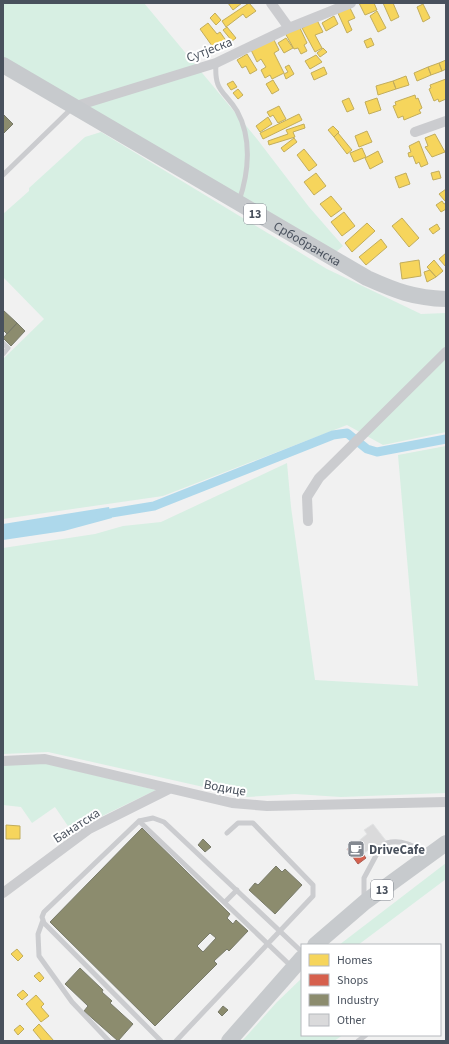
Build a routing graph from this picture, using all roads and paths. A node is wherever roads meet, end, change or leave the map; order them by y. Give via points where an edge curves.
1 (271, 3) edge
2 (351, 3) edge
3 (289, 28) junction
4 (216, 63) junction
5 (3, 65) edge
6 (73, 107) junction
7 (446, 121) edge
8 (415, 132) dead end
9 (3, 175) edge
10 (238, 203) junction
11 (446, 299) edge
12 (3, 343) edge
13 (446, 352) edge
14 (3, 354) edge
15 (308, 521) dead end
16 (3, 761) edge
17 (169, 789) junction
18 (446, 802) edge
19 (139, 821) junction
20 (227, 833) dead end
21 (387, 843) dead end
22 (446, 843) edge
23 (379, 850) dead end
24 (430, 854) junction
25 (237, 890) junction
26 (3, 893) edge
27 (225, 902) junction
28 (365, 902) junction
29 (43, 920) junction
30 (280, 930) junction
31 (268, 943) junction
32 (316, 944) edge
33 (301, 951) edge
34 (297, 962) edge
35 (109, 1041) edge
36 (161, 1041) edge
37 (176, 1041) edge
38 (229, 1041) edge

1 - 3 street
2 - 3 street, Сутјеска
3 - 4 street, Сутјеска
4 - 6 street, Сутјеска
4 - 10 lane via 217,84 238,113 246,144 245,177
5 - 6 main road, 13
6 - 9 lane
6 - 10 main road, Србобранска / 13
7 - 8 street
10 - 11 main road, Србобранска / 13 via 367,278 403,293 424,298
12 - 14 lane via 8,348
13 - 15 street via 319,478 307,496
16 - 17 street, Водице via 46,759
17 - 18 street, Водице via 232,803 267,806
17 - 26 street, Банатска via 89,829
19 - 25 lane via 153,818 161,820
19 - 27 lane
19 - 29 lane via 44,912
20 - 30 lane via 238,823 253,823 312,885 313,896
21 - 24 lane via 403,842
22 - 24 main road, 13
23 - 28 lane via 364,878
24 - 28 main road, 13
25 - 27 lane
25 - 30 lane
27 - 31 lane
28 - 32 main road, 13
29 - 35 lane via 38,934 39,956 72,1002
29 - 36 lane
30 - 31 lane
30 - 33 lane
31 - 34 lane
31 - 37 lane
34 - 38 main road

